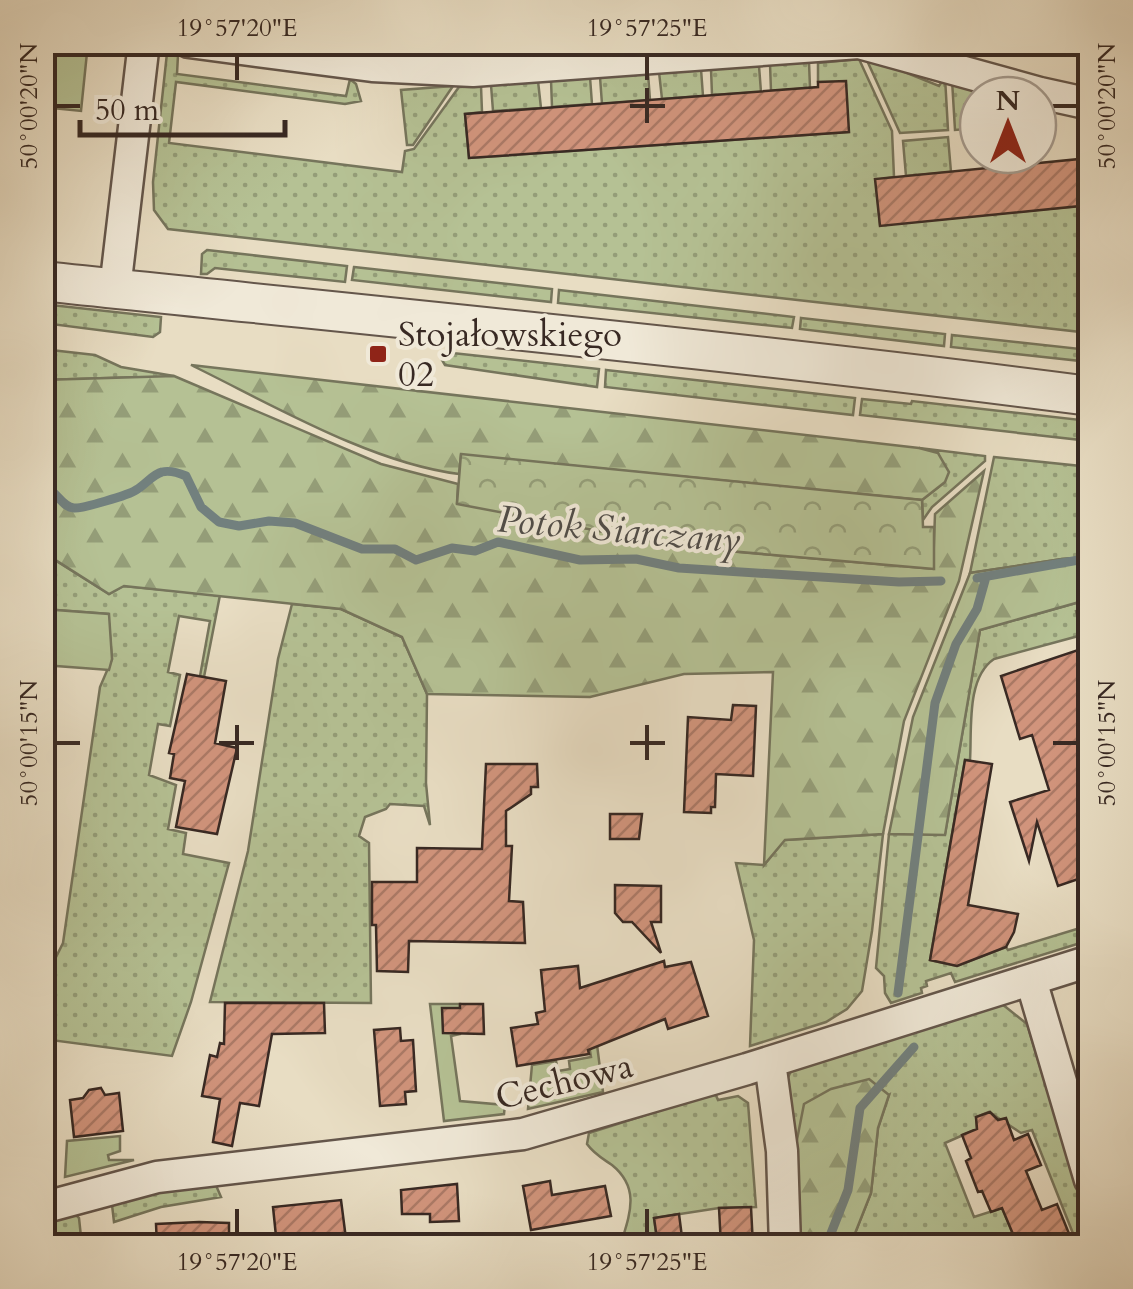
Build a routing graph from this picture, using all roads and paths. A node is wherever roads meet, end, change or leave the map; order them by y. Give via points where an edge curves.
1 (144, 42) edge
2 (189, 42) edge
3 (1090, 104) edge
4 (42, 281) edge
5 (114, 289) junction
6 (1090, 396) edge
7 (1090, 961) edge
8 (1031, 980) junction
9 (770, 1062) junction
10 (1090, 1180) edge
11 (42, 1208) edge
12 (785, 1246) edge

1 - 5 street
2 - 3 street via 372,66 472,71 860,42
4 - 5 street
5 - 6 street
7 - 8 street, Cechowa
8 - 9 street, Cechowa
8 - 10 street
9 - 11 street, Cechowa via 523,1134 157,1177
9 - 12 street

